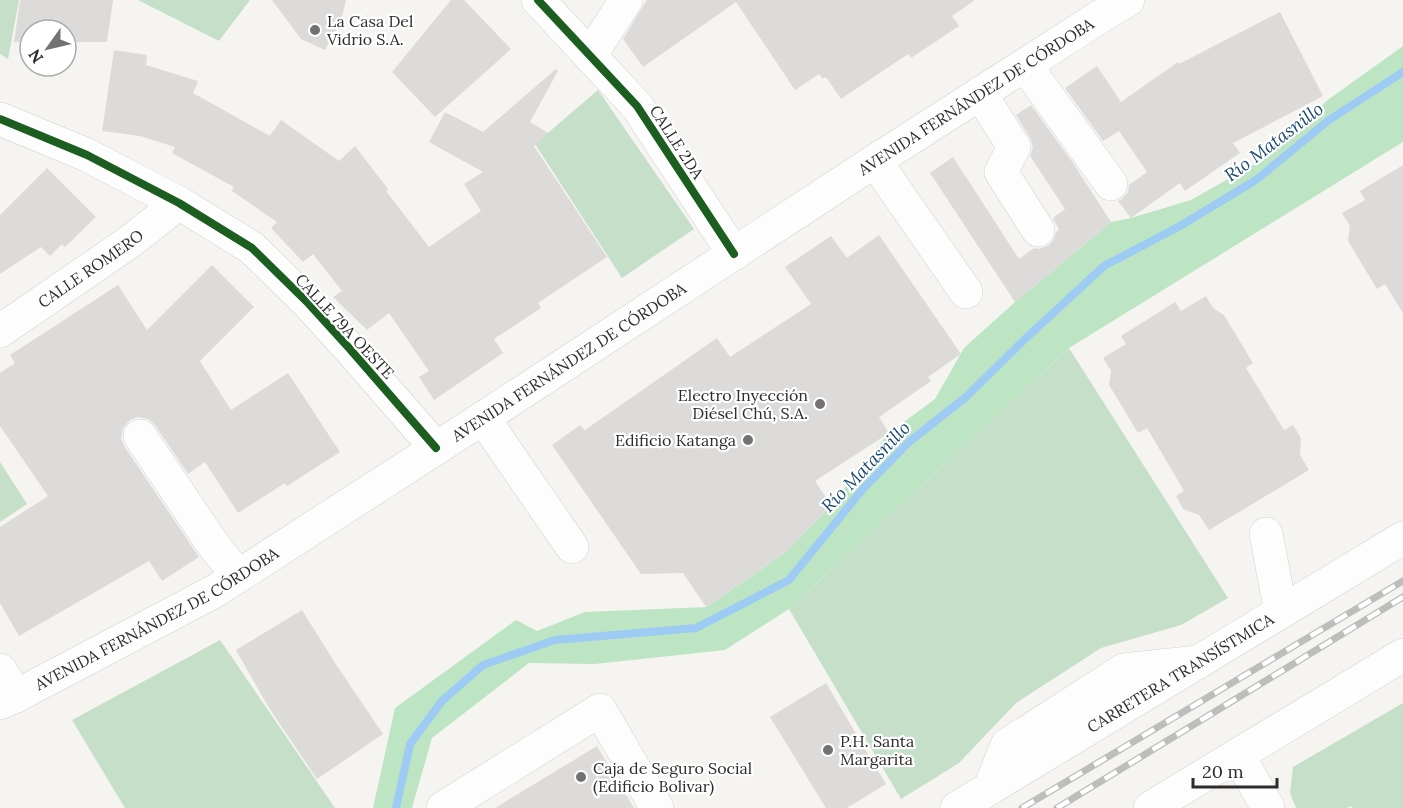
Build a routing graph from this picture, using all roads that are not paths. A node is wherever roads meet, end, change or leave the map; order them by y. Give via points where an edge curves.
1 (538, 0) edge
2 (626, 0) edge
3 (1128, 0) edge
4 (590, 56) junction
5 (1025, 65) junction
6 (980, 93) junction
7 (0, 119) edge
8 (875, 160) junction
9 (1111, 184) dead end
10 (179, 203) junction
11 (1038, 230) dead end
12 (734, 254) junction
13 (966, 292) dead end
14 (0, 331) edge
15 (483, 418) junction
16 (140, 436) dead end
17 (436, 448) junction
18 (1266, 534) dead end
19 (1403, 538) edge
20 (572, 547) dead end
21 (238, 576) junction
22 (1281, 612) junction
23 (1403, 655) edge
24 (5, 690) edge
25 (1238, 755) junction
26 (1168, 803) edge
27 (443, 808) edge
28 (657, 808) edge
29 (957, 808) edge
30 (1268, 808) edge

1 - 4 main road, CALLE 2DA
2 - 4 main road
3 - 5 main road, AVENIDA FERNÁNDEZ DE CÓRDOBA
4 - 12 main road, CALLE 2DA via 637,106
5 - 6 main road, AVENIDA FERNÁNDEZ DE CÓRDOBA
5 - 9 main road
6 - 8 main road, AVENIDA FERNÁNDEZ DE CÓRDOBA
6 - 11 main road via 1014,147 1001,172
7 - 10 main road, CALLE 79A OESTE via 87,155
8 - 12 main road, AVENIDA FERNÁNDEZ DE CÓRDOBA
8 - 13 main road
10 - 14 main road, CALLE ROMERO
10 - 17 main road, CALLE 79A OESTE via 252,248 309,304
12 - 15 main road, AVENIDA FERNÁNDEZ DE CÓRDOBA
15 - 17 main road, AVENIDA FERNÁNDEZ DE CÓRDOBA
15 - 20 main road
16 - 21 main road
17 - 21 main road, AVENIDA FERNÁNDEZ DE CÓRDOBA
18 - 22 main road
19 - 22 main road, CARRETERA TRANSÍSTMICA
21 - 24 main road, AVENIDA FERNÁNDEZ DE CÓRDOBA via 216,591
22 - 29 main road, CARRETERA TRANSÍSTMICA
23 - 25 main road
25 - 26 main road
25 - 30 main road
27 - 28 main road via 600,710

